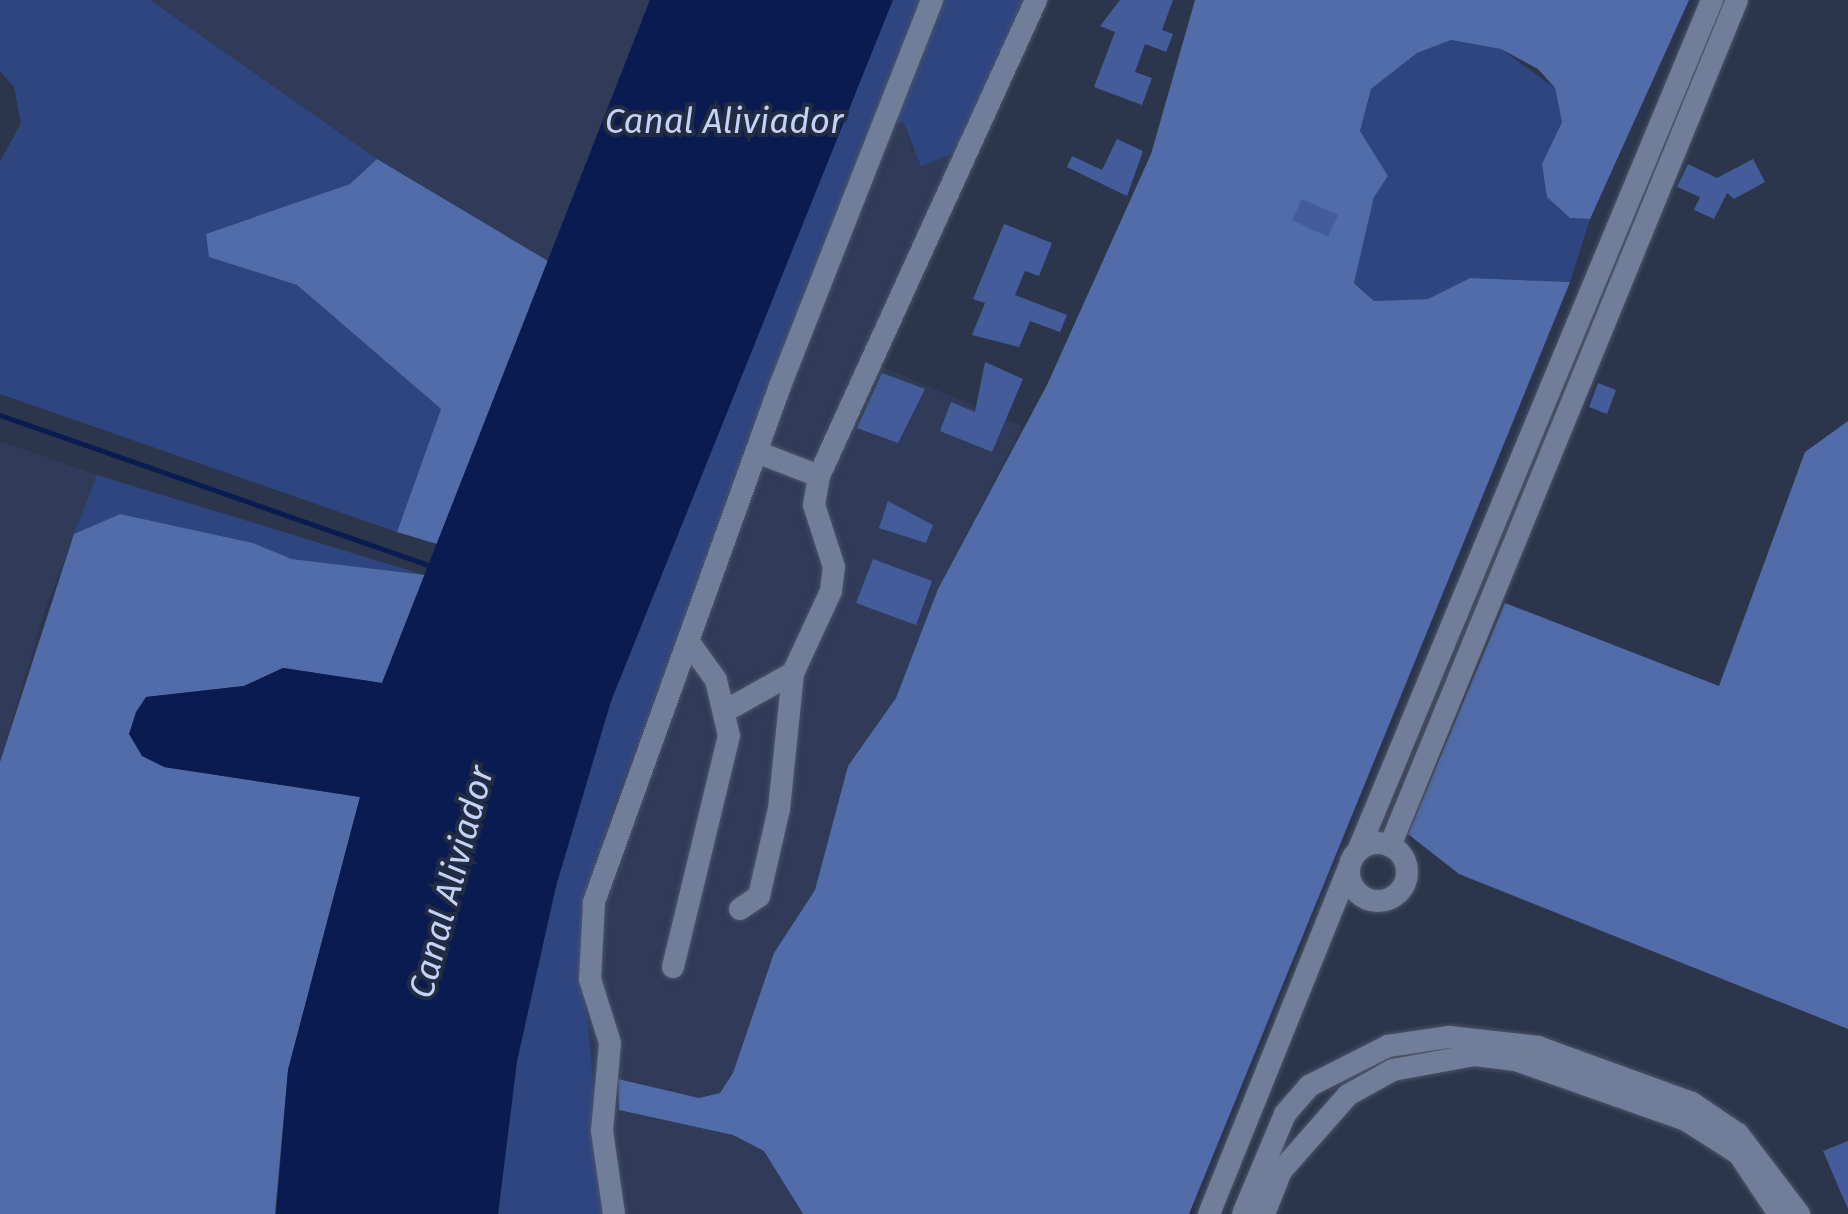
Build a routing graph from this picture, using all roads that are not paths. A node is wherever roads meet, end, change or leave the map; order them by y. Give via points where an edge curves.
1 (932, 0) edge
2 (1036, 0) edge
3 (1712, 0) edge
4 (1737, 0) edge
5 (1699, 61) junction
6 (1544, 405) junction
7 (1567, 414) junction
8 (759, 453) junction
9 (819, 476) junction
10 (688, 641) junction
11 (792, 673) junction
12 (727, 710) junction
13 (1390, 846) junction
14 (1354, 859) junction
15 (740, 909) dead end
16 (672, 967) dead end
17 (1368, 1054) junction
18 (1376, 1079) junction
19 (1309, 1086) junction
20 (1327, 1113) junction
21 (614, 1214) edge
22 (1210, 1214) edge
23 (1243, 1214) edge
24 (1264, 1214) edge
25 (1779, 1214) edge
26 (1799, 1214) edge

1 - 8 street
2 - 9 street
3 - 5 street
4 - 5 street
5 - 6 street
5 - 7 street
6 - 7 street
6 - 14 street
7 - 13 street
8 - 9 street
8 - 10 street
9 - 11 street via 814,504 834,568 831,592
10 - 12 street
10 - 21 street via 594,902 590,979 610,1043 602,1130
11 - 12 street
11 - 15 street via 775,826 758,896
12 - 16 street via 729,736
13 - 14 street
13 - 14 street via 1407,871 1396,895 1378,901 1359,894
14 - 22 street
17 - 18 street
17 - 19 street
17 - 26 street via 1474,1038 1605,1069 1692,1103 1738,1134
18 - 20 street
18 - 25 street via 1438,1058 1516,1060 1706,1132 1739,1154
19 - 20 street
19 - 23 street via 1286,1114
20 - 24 street via 1281,1171

